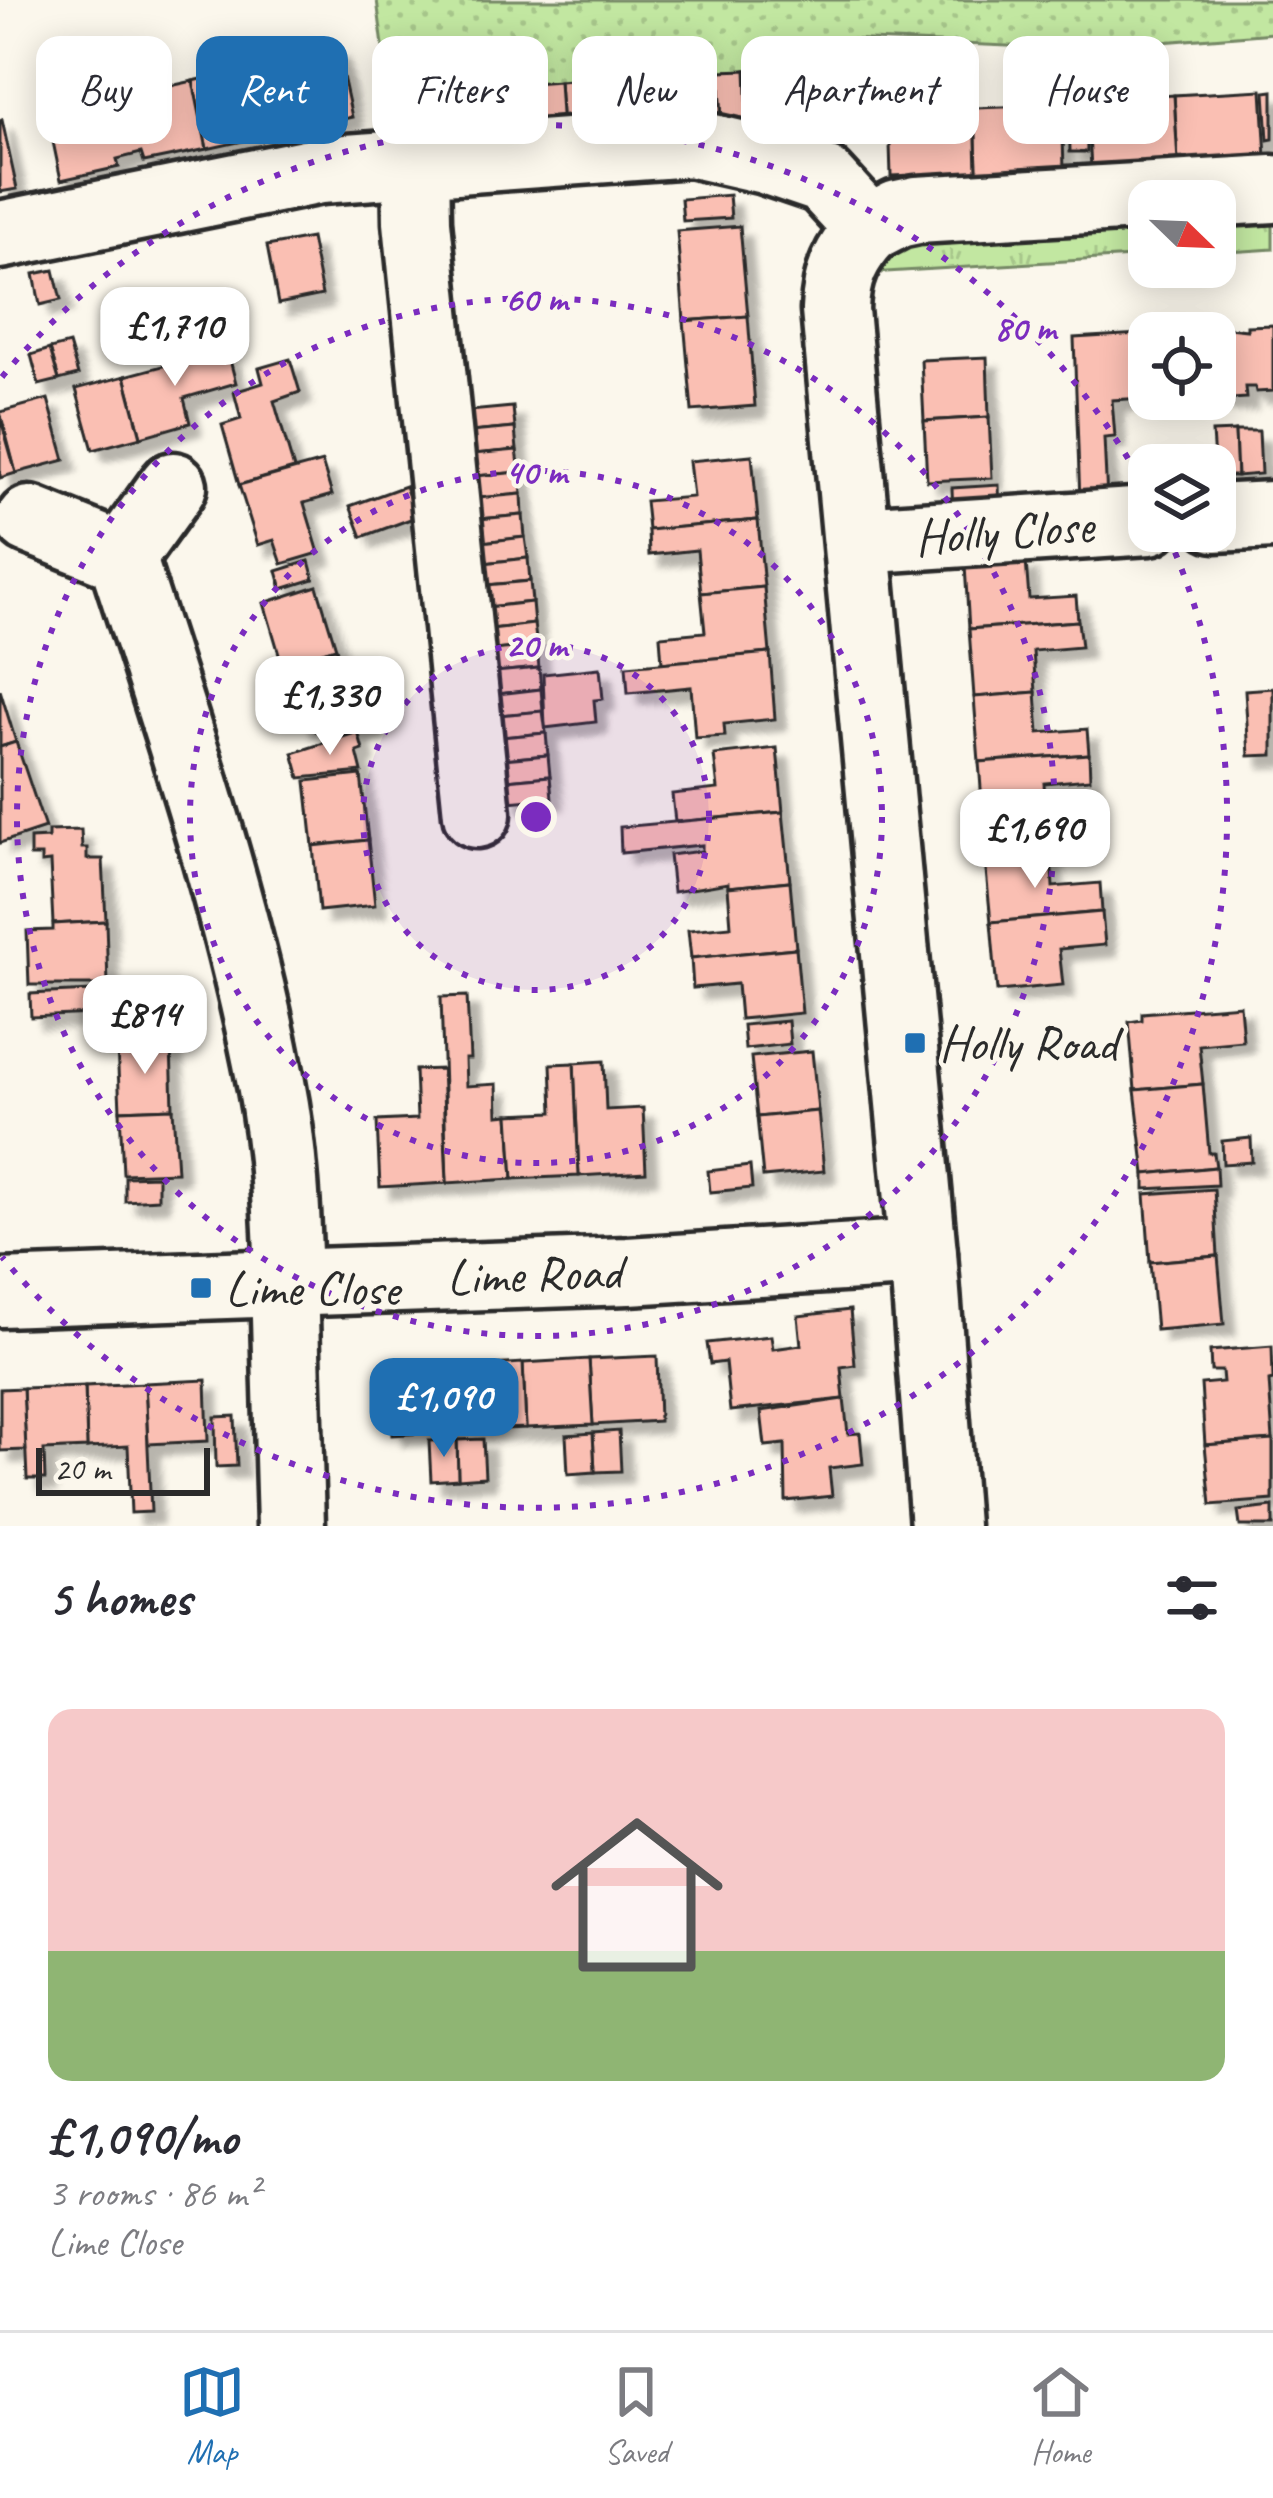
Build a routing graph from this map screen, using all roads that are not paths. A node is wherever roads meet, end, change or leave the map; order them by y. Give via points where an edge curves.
1 (416, 163) junction
2 (1273, 189) edge
3 (869, 230) junction
4 (0, 235) edge
5 (172, 486) dead end
6 (1273, 515) edge
7 (1236, 517) edge
8 (30, 520) dead end
9 (1128, 522) edge
10 (859, 540) junction
11 (122, 557) junction
12 (477, 814) dead end
13 (923, 1253) junction
14 (286, 1283) junction
15 (0, 1293) edge
16 (291, 1526) edge
17 (944, 1526) edge

1 - 3 street via 690,143 824,180
1 - 4 street via 320,170
1 - 12 street
2 - 3 street via 917,210
3 - 10 street via 836,281
5 - 11 street
6 - 7 street
8 - 11 street
9 - 10 street, Holly Close
10 - 13 street
11 - 14 street via 190,772 272,1084
13 - 14 street, Lime Road
13 - 17 street
14 - 15 street, Lime Road
14 - 16 street

